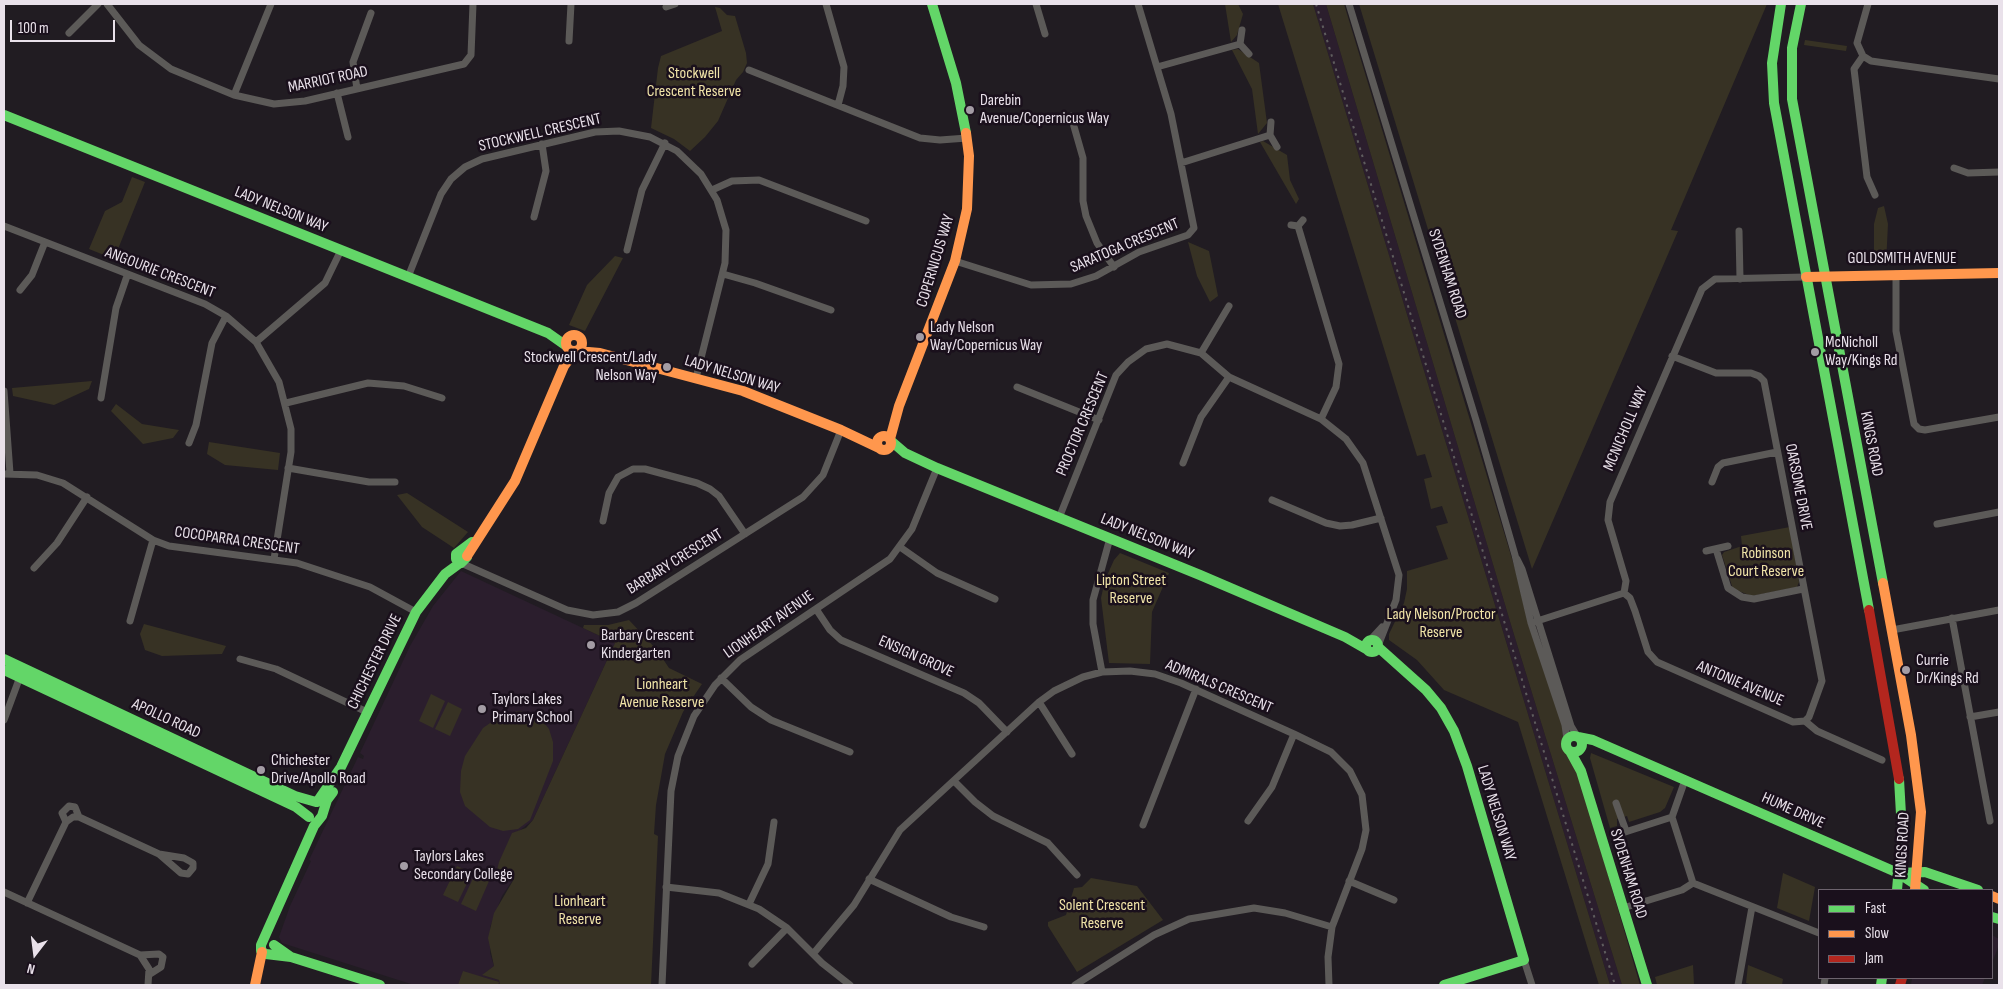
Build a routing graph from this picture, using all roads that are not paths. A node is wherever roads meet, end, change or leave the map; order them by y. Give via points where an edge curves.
1 (98, 4) edge
2 (107, 4) edge
3 (271, 4) edge
4 (473, 4) edge
5 (571, 4) edge
6 (676, 4) edge
7 (826, 4) edge
8 (932, 4) edge
9 (1036, 4) edge
10 (1138, 4) edge
11 (1349, 4) edge
12 (1782, 4) edge
13 (1802, 4) edge
14 (1868, 4) edge
15 (666, 7) dead end
16 (371, 13) dead end
17 (1242, 30) dead end
18 (69, 33) dead end
19 (1046, 34) dead end
20 (569, 42) dead end
21 (1240, 44) junction
22 (1249, 54) dead end
23 (1863, 56) junction
24 (1157, 67) junction
25 (749, 70) dead end
26 (1999, 79) edge
27 (357, 89) junction
28 (337, 93) junction
29 (234, 95) junction
30 (838, 105) junction
31 (4, 115) edge
32 (1071, 116) dead end
33 (1271, 122) dead end
34 (1270, 135) junction
35 (348, 137) dead end
36 (967, 138) junction
37 (542, 144) junction
38 (664, 144) junction
39 (1278, 147) dead end
40 (1181, 163) junction
41 (1954, 168) dead end
42 (1999, 172) edge
43 (712, 190) junction
44 (1876, 195) dead end
45 (534, 217) dead end
46 (866, 221) dead end
47 (1297, 224) dead end
48 (4, 226) edge
49 (1739, 232) dead end
50 (45, 242) junction
51 (341, 250) junction
52 (627, 250) dead end
53 (955, 261) junction
54 (1114, 267) junction
55 (1999, 273) edge
56 (723, 274) junction
57 (1896, 274) junction
58 (128, 276) junction
59 (1825, 276) junction
60 (408, 277) junction
61 (1806, 277) junction
62 (1740, 278) junction
63 (20, 290) dead end
64 (1229, 305) dead end
65 (831, 310) dead end
66 (226, 316) junction
67 (548, 333) junction
68 (576, 336) junction
69 (256, 342) junction
70 (571, 348) junction
71 (1201, 353) junction
72 (600, 354) junction
73 (1672, 356) junction
74 (1229, 377) junction
75 (696, 378) junction
76 (1017, 388) dead end
77 (4, 391) edge
78 (101, 398) dead end
79 (442, 398) dead end
80 (286, 403) junction
81 (1999, 417) edge
82 (1321, 419) junction
83 (1099, 420) junction
84 (841, 430) junction
85 (851, 435) junction
86 (885, 438) junction
87 (189, 443) dead end
88 (882, 449) junction
89 (1777, 452) junction
90 (1183, 462) dead end
91 (288, 468) junction
92 (937, 468) junction
93 (7, 474) edge
94 (395, 482) dead end
95 (1712, 482) dead end
96 (87, 497) junction
97 (1272, 500) dead end
98 (1999, 512) edge
99 (1059, 518) junction
100 (1382, 518) junction
101 (603, 521) dead end
102 (1937, 524) dead end
103 (745, 534) junction
104 (1113, 539) junction
105 (153, 540) junction
106 (1728, 546) dead end
107 (900, 547) junction
108 (1716, 549) junction
109 (1706, 550) dead end
110 (274, 558) junction
111 (462, 558) junction
112 (34, 568) dead end
113 (1803, 589) junction
114 (1624, 593) junction
115 (995, 598) dead end
116 (816, 609) junction
117 (1999, 610) edge
118 (416, 612) junction
119 (1952, 618) junction
120 (130, 621) dead end
121 (1534, 622) junction
122 (1892, 630) junction
123 (1372, 646) junction
124 (4, 659) edge
125 (240, 659) dead end
126 (4, 670) edge
127 (1102, 672) junction
128 (25, 674) junction
129 (721, 678) junction
130 (1196, 689) junction
131 (1039, 702) junction
132 (367, 712) junction
133 (1999, 712) edge
134 (1970, 717) junction
135 (4, 720) edge
136 (1805, 721) junction
137 (1007, 732) junction
138 (1294, 734) junction
139 (1577, 741) junction
140 (850, 752) dead end
141 (1072, 754) dead end
142 (1882, 760) dead end
143 (1581, 771) junction
144 (954, 780) junction
145 (1685, 780) junction
146 (1616, 803) dead end
147 (319, 804) junction
148 (79, 817) junction
149 (1672, 817) junction
150 (312, 819) junction
151 (1248, 821) dead end
152 (1990, 821) dead end
153 (66, 822) junction
154 (774, 822) dead end
155 (1143, 825) dead end
156 (158, 854) dead end
157 (1918, 871) junction
158 (1898, 873) junction
159 (1077, 875) dead end
160 (869, 879) junction
161 (1349, 881) junction
162 (1694, 883) junction
163 (666, 887) junction
164 (1897, 889) edge
165 (1918, 889) edge
166 (1975, 889) edge
167 (4, 892) edge
168 (1394, 900) dead end
169 (27, 903) junction
170 (750, 904) junction
171 (1752, 906) junction
172 (1623, 908) junction
173 (984, 927) dead end
174 (1332, 927) junction
175 (787, 928) junction
176 (1818, 933) edge
177 (269, 949) junction
178 (813, 954) junction
179 (140, 955) junction
180 (1524, 960) junction
181 (752, 964) dead end
182 (150, 974) junction
183 (255, 983) edge
184 (148, 985) edge
185 (380, 985) edge
186 (662, 985) edge
187 (850, 985) edge
188 (1075, 985) edge
189 (1329, 985) edge
190 (1444, 985) edge
191 (1532, 985) edge
192 (1647, 985) edge
193 (1738, 985) edge

1 - 18 street
2 - 29 street, MARRIOT ROAD via 139,45 160,62
3 - 29 street
4 - 27 street, MARRIOT ROAD via 468,62
5 - 20 street
6 - 15 street
7 - 30 street via 844,67 844,86
8 - 36 street, COPERNICUS WAY via 960,96
9 - 19 street
10 - 24 street, SARATOGA CRESCENT
11 - 121 street, SYDENHAM ROAD via 1515,555 1522,569
12 - 61 street, KINGS ROAD via 1772,63 1772,88
13 - 59 street, KINGS ROAD via 1792,48 1792,99
14 - 23 street via 1857,43
16 - 27 street via 353,62
17 - 21 street
21 - 22 street
21 - 24 street
23 - 26 street via 1871,60
23 - 44 street via 1854,69 1858,124 1867,177
24 - 40 street, SARATOGA CRESCENT
25 - 30 street
27 - 28 street, MARRIOT ROAD
28 - 29 street, MARRIOT ROAD via 286,104
28 - 35 street
30 - 36 street via 920,138
31 - 51 street, LADY NELSON WAY
32 - 54 street via 1083,158 1086,216 1097,243
33 - 34 street
34 - 39 street
34 - 40 street
36 - 53 street, COPERNICUS WAY via 967,209
37 - 38 street, STOCKWELL CRESCENT via 608,131 639,134
37 - 45 street via 546,171
37 - 60 street, STOCKWELL CRESCENT via 474,162 451,179 436,203
38 - 43 street, STOCKWELL CRESCENT via 687,158
38 - 52 street via 642,190
40 - 54 street, SARATOGA CRESCENT via 1194,228 1188,235 1148,248
41 - 42 street via 1968,173
43 - 46 street via 732,181 759,180
43 - 56 street, STOCKWELL CRESCENT via 726,230
47 - 82 street via 1339,364 1336,387
48 - 50 street, ANGOURIE CRESCENT
49 - 62 street
50 - 58 street, ANGOURIE CRESCENT
50 - 63 street via 32,275
51 - 60 street, LADY NELSON WAY
51 - 69 street via 325,283
53 - 54 street, SARATOGA CRESCENT via 1043,286 1083,281
53 - 86 street, COPERNICUS WAY
55 - 57 street, GOLDSMITH AVENUE
56 - 65 street via 755,282
56 - 75 street, STOCKWELL CRESCENT
57 - 59 street, GOLDSMITH AVENUE
57 - 81 street via 1898,343 1912,420 1919,429
58 - 66 street, ANGOURIE CRESCENT via 205,304
58 - 78 street via 115,315
59 - 61 street, GOLDSMITH AVENUE
59 - 122 street, KINGS ROAD
60 - 67 street, LADY NELSON WAY
61 - 62 street, MCNICHOLL WAY
61 - 158 street, KINGS ROAD via 1898,764 1902,832
62 - 73 street, MCNICHOLL WAY via 1715,279 1706,285 1698,295
64 - 71 street
66 - 69 street, ANGOURIE CRESCENT
66 - 87 street via 212,343 196,425
67 - 68 street, LADY NELSON WAY
67 - 70 street, LADY NELSON WAY
68 - 70 street, CHICHESTER DRIVE via 566,340
68 - 70 street via 582,345
68 - 72 street, LADY NELSON WAY
69 - 80 street, ANGOURIE CRESCENT via 272,366
70 - 72 street, LADY NELSON WAY
70 - 111 street, CHICHESTER DRIVE via 515,481
71 - 74 street, PROCTOR CRESCENT
71 - 83 street, PROCTOR CRESCENT via 1167,344 1146,349 1116,375
72 - 75 street, LADY NELSON WAY
73 - 89 street, OARSOME DRIVE via 1716,373 1748,373 1761,377 1766,386
73 - 114 street, MCNICHOLL WAY via 1608,510 1626,581
74 - 82 street, PROCTOR CRESCENT
74 - 90 street via 1201,418
75 - 84 street, LADY NELSON WAY via 750,394
76 - 83 street
77 - 93 street
79 - 80 street via 404,386 368,383
80 - 91 street, ANGOURIE CRESCENT via 291,429
82 - 100 street, PROCTOR CRESCENT via 1346,439 1363,463
83 - 99 street, PROCTOR CRESCENT
84 - 85 street, LADY NELSON WAY
84 - 103 street, BARBARY CRESCENT via 823,475 814,487
85 - 86 street, LADY NELSON WAY
85 - 88 street, LADY NELSON WAY
86 - 88 street via 876,442
86 - 92 street, LADY NELSON WAY via 905,453
88 - 92 street, LADY NELSON WAY
89 - 95 street via 1724,463 1718,467
89 - 113 street, OARSOME DRIVE
91 - 94 street via 370,482
91 - 110 street, ANGOURIE CRESCENT
92 - 99 street, LADY NELSON WAY
92 - 107 street, LIONHEART AVENUE via 912,530
93 - 96 street, COCOPARRA CRESCENT via 46,477
96 - 105 street, COCOPARRA CRESCENT
96 - 112 street via 57,543
97 - 100 street via 1340,526
98 - 102 street
99 - 104 street, LADY NELSON WAY
100 - 123 street, PROCTOR CRESCENT via 1398,575 1397,597
101 - 103 street via 609,493 618,477 633,469 645,470 710,488
103 - 111 street, BARBARY CRESCENT via 636,603 610,614 593,615 568,610
104 - 123 street, LADY NELSON WAY
104 - 127 street via 1094,589 1092,611
105 - 110 street, COCOPARRA CRESCENT via 182,549
105 - 120 street
106 - 108 street
107 - 115 street via 937,573
107 - 116 street, LIONHEART AVENUE via 876,570
108 - 109 street
108 - 113 street via 1728,588 1737,594 1754,599
110 - 118 street, COCOPARRA CRESCENT via 354,580
111 - 118 street, CHICHESTER DRIVE via 445,574
113 - 136 street, OARSOME DRIVE via 1822,681 1810,717
114 - 121 street
114 - 136 street, ANTONIE AVENUE via 1630,598 1648,652 1657,662 1794,722
116 - 129 street, LIONHEART AVENUE via 749,653
116 - 137 street, ENSIGN GROVE via 841,640 964,693 979,703
117 - 119 street
118 - 132 street, CHICHESTER DRIVE
119 - 122 street
119 - 134 street
121 - 139 street, SYDENHAM ROAD
122 - 157 street, KINGS ROAD via 1920,791
123 - 180 street, LADY NELSON WAY via 1401,667 1433,699 1454,731
124 - 128 street, APOLLO ROAD
125 - 132 street via 276,669
126 - 128 street, APOLLO ROAD
127 - 130 street, ADMIRALS CRESCENT via 1155,674
127 - 131 street, ADMIRALS CRESCENT via 1070,683
128 - 135 street
128 - 147 street, APOLLO ROAD
128 - 150 street, APOLLO ROAD via 296,807
129 - 140 street via 751,707 771,720
129 - 163 street, LIONHEART AVENUE via 694,716 678,756 671,791
130 - 138 street, ADMIRALS CRESCENT
130 - 155 street
131 - 137 street, ADMIRALS CRESCENT
131 - 141 street
132 - 147 street, CHICHESTER DRIVE
133 - 134 street
134 - 152 street
136 - 142 street, ANTONIE AVENUE via 1817,731
137 - 144 street, ADMIRALS CRESCENT
138 - 151 street via 1272,788
138 - 161 street, ADMIRALS CRESCENT via 1337,757 1350,771 1362,795 1366,830
139 - 143 street, SYDENHAM ROAD
139 - 143 street, SYDENHAM ROAD via 1578,752 1570,751
139 - 145 street, HUME DRIVE via 1600,744
143 - 172 street, SYDENHAM ROAD
144 - 159 street via 988,813 1048,843
144 - 160 street, ADMIRALS CRESCENT via 900,830
145 - 149 street
145 - 158 street, HUME DRIVE
146 - 149 street via 1622,833
147 - 150 street, CHICHESTER DRIVE
148 - 153 street
148 - 153 street via 75,807 68,806 62,813
148 - 156 street
149 - 162 street
150 - 177 street via 308,841 277,912
153 - 169 street
154 - 170 street via 768,864
157 - 158 street, HUME DRIVE
157 - 165 street, KINGS ROAD
157 - 166 street, HUME DRIVE
158 - 164 street, KINGS ROAD
158 - 165 street
160 - 173 street via 951,918
160 - 178 street, ADMIRALS CRESCENT via 854,905
161 - 168 street
161 - 174 street, ADMIRALS CRESCENT
162 - 171 street
162 - 172 street via 1682,890
163 - 170 street via 714,892
163 - 186 street, LIONHEART AVENUE
167 - 169 street
169 - 179 street
170 - 175 street
171 - 176 street
171 - 193 street
172 - 192 street, SYDENHAM ROAD
174 - 188 street via 1254,908 1189,919 1154,935
174 - 189 street, ADMIRALS CRESCENT
175 - 178 street
175 - 181 street
177 - 183 street
177 - 185 street
178 - 187 street
179 - 182 street
179 - 182 street via 158,954 163,957 161,967
180 - 190 street
180 - 191 street, LADY NELSON WAY
182 - 184 street

